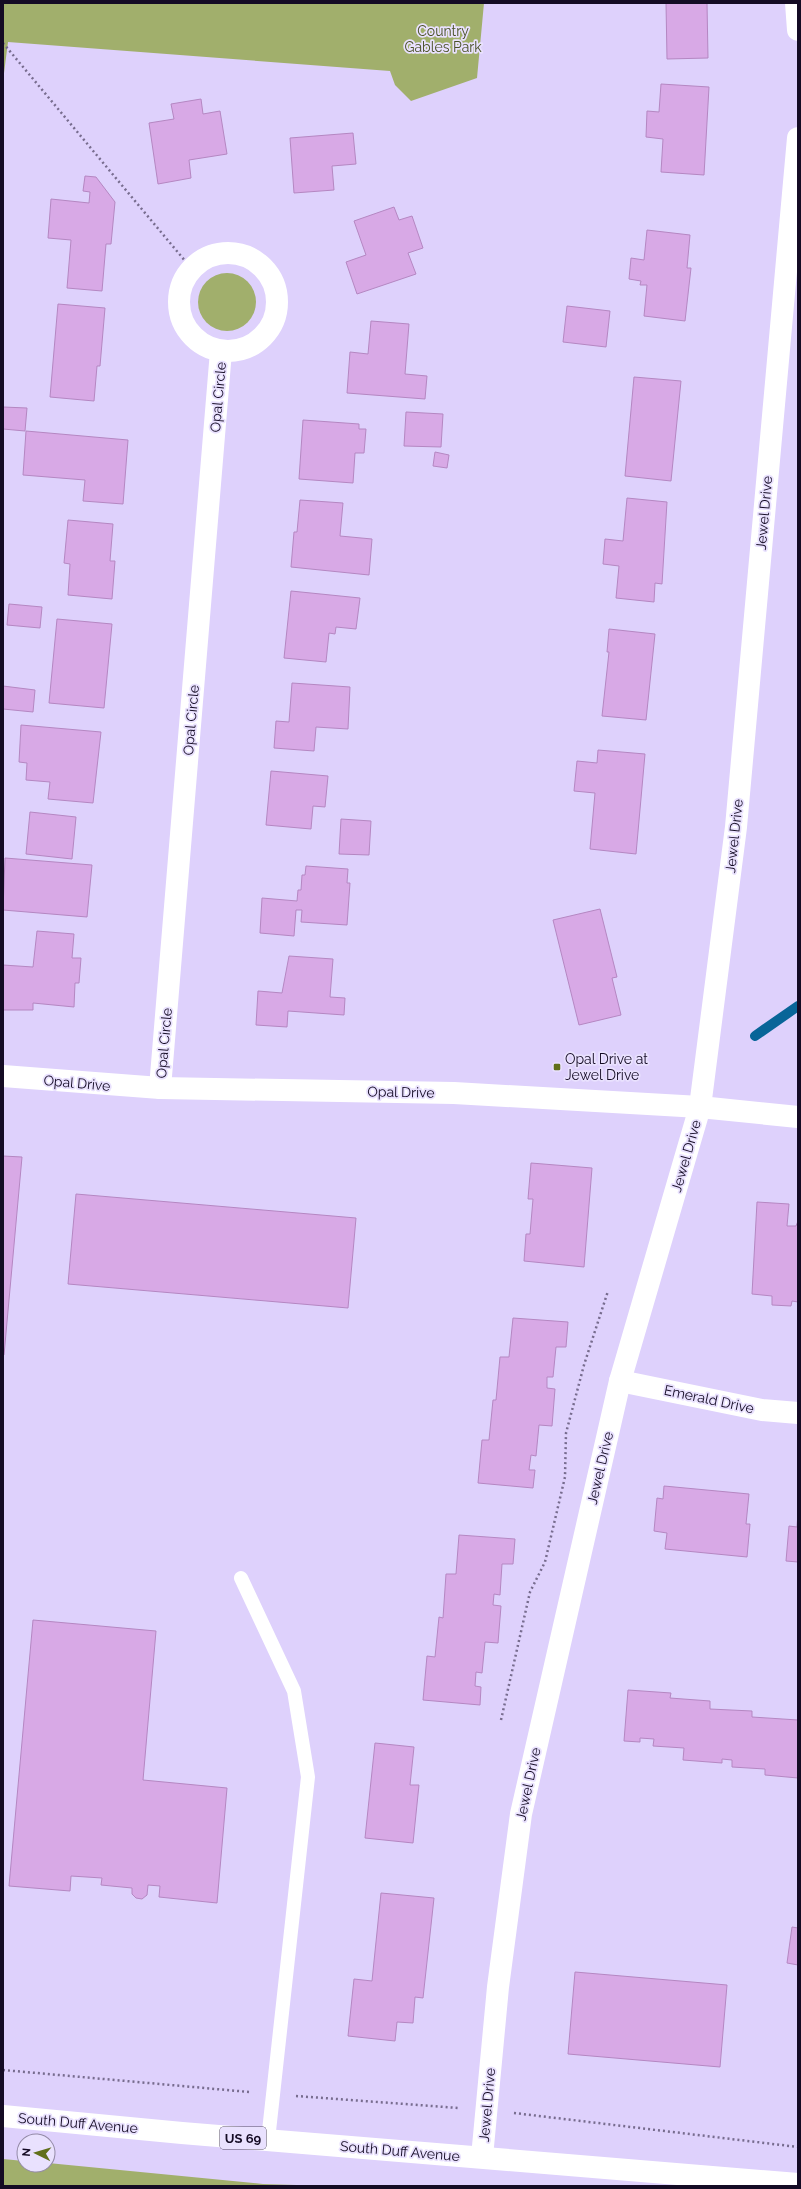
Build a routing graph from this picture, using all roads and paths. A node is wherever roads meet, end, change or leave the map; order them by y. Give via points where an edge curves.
1 (796, 3) edge
2 (798, 30) edge
3 (3, 43) edge
4 (798, 138) edge
5 (793, 253) edge
6 (191, 268) junction
7 (221, 351) junction
8 (3, 1076) edge
9 (160, 1088) junction
10 (700, 1107) junction
11 (798, 1116) edge
12 (608, 1291) dead end
13 (620, 1380) junction
14 (798, 1413) edge
15 (241, 1578) dead end
16 (500, 1720) dead end
17 (3, 2070) edge
18 (251, 2092) dead end
19 (303, 2097) dead end
20 (454, 2108) dead end
21 (518, 2114) dead end
22 (3, 2116) edge
23 (268, 2140) junction
24 (798, 2147) edge
25 (482, 2157) junction
26 (720, 2182) edge
27 (798, 2184) edge

1 - 2 street
3 - 6 path
4 - 5 street, Jewel Drive
5 - 10 street, Jewel Drive via 736,827
6 - 7 street, Opal Circle via 182,281 178,296 179,312 184,326 194,338 207,347
6 - 7 street, Opal Circle via 204,258 220,252 237,252 253,259 267,270 274,285 277,302 274,319 266,334 253,345 237,351
7 - 9 street, Opal Circle
8 - 9 street, Opal Drive
9 - 10 street, Opal Drive via 454,1093
10 - 11 street, Opal Drive
10 - 13 street, Jewel Drive
12 - 16 path via 584,1365 566,1433 565,1477 545,1562 530,1592
13 - 14 street, Emerald Drive via 762,1410
13 - 25 street, Jewel Drive via 521,1814 498,1987
15 - 23 lane via 294,1691 308,1777
17 - 18 path
19 - 20 path
21 - 24 path
22 - 23 street, South Duff Avenue / US 69
23 - 25 street, South Duff Avenue / US 69
25 - 26 street, South Duff Avenue / US 69
26 - 27 street, South Duff Avenue / US 69

